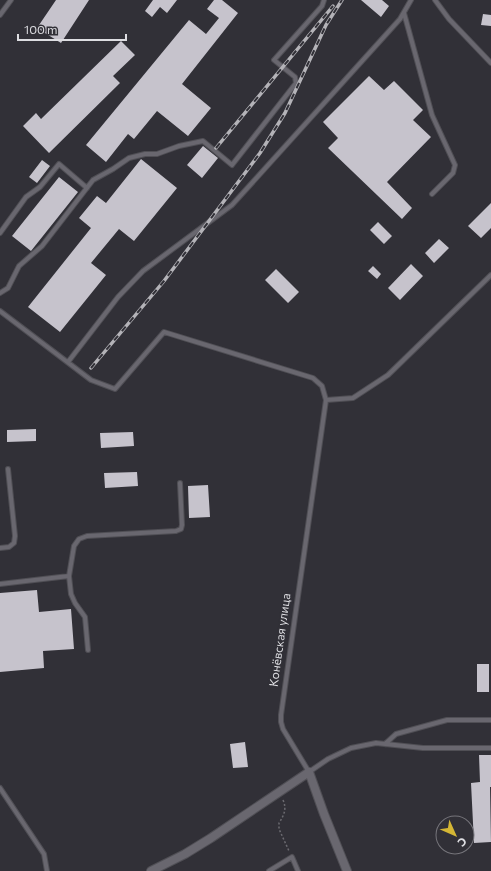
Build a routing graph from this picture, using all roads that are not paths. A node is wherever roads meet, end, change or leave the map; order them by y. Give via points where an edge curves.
1 (11, 0) edge
2 (324, 0) edge
3 (411, 0) edge
4 (435, 0) edge
5 (404, 13) junction
6 (0, 15) edge
7 (491, 63) edge
8 (87, 188) junction
9 (432, 194) dead end
10 (0, 233) edge
11 (491, 275) edge
12 (0, 293) edge
13 (0, 311) edge
14 (68, 362) junction
15 (326, 400) junction
16 (8, 469) dead end
17 (180, 483) dead end
18 (0, 548) edge
19 (69, 576) junction
20 (0, 584) edge
21 (88, 650) dead end
22 (491, 720) edge
23 (385, 744) junction
24 (491, 748) edge
25 (309, 772) junction
26 (0, 788) edge
27 (47, 871) edge
28 (151, 871) edge
29 (269, 871) edge
30 (298, 871) edge
31 (347, 871) edge

1 - 6 lane
2 - 8 lane via 322,6 274,60 295,77 296,83 232,165 203,141 157,154 129,158 93,180
3 - 5 lane
4 - 7 lane via 449,19
5 - 9 lane via 432,115 455,165 453,173
5 - 14 lane via 232,205 143,271 118,297
8 - 10 lane via 59,164 40,187 26,197
8 - 12 lane via 42,246 19,266 8,288
11 - 15 lane via 388,375 353,398
13 - 14 lane
14 - 15 lane via 91,380 115,389 164,332 313,378 322,386
15 - 25 lane, Конёвская улица via 281,722
16 - 18 lane via 15,536 14,543 9,547
17 - 19 lane via 181,529 88,536 79,539 74,546
19 - 20 lane
19 - 21 lane via 71,594 85,617
22 - 23 lane via 447,720 396,734
23 - 24 lane via 423,748
23 - 25 lane via 376,743 350,748
25 - 28 street via 211,838
25 - 31 street, Конёвская улица
26 - 27 lane via 44,854
29 - 30 lane via 292,857

